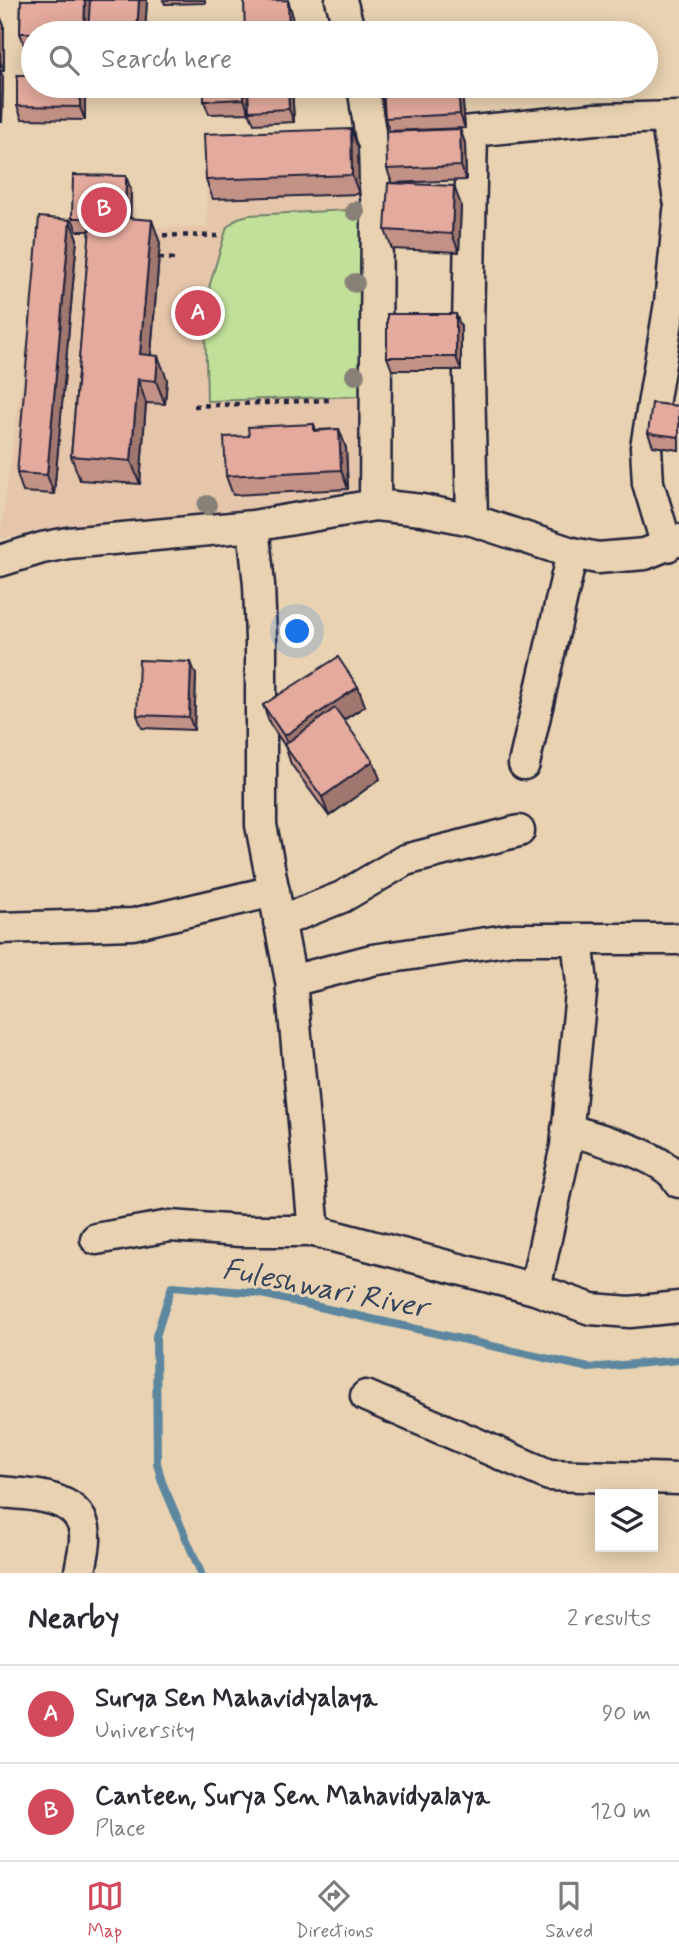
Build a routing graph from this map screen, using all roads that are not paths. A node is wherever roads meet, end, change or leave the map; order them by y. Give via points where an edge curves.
1 (341, 0) edge
2 (347, 21) edge
3 (371, 98) edge
4 (673, 118) edge
5 (472, 131) junction
6 (396, 137) junction
7 (679, 200) edge
8 (679, 211) edge
9 (375, 505) junction
10 (472, 520) junction
11 (253, 526) junction
12 (673, 543) edge
13 (572, 553) junction
14 (0, 561) edge
15 (524, 764) dead end
16 (519, 831) dead end
17 (274, 891) junction
18 (279, 922) junction
19 (0, 928) edge
20 (577, 939) junction
21 (679, 939) edge
22 (291, 981) junction
23 (567, 1129) junction
24 (679, 1182) edge
25 (314, 1231) junction
26 (96, 1239) dead end
27 (535, 1289) junction
28 (679, 1307) edge
29 (366, 1395) dead end
30 (679, 1479) edge
31 (0, 1492) edge
32 (80, 1573) edge

1 - 2 street
3 - 6 street
4 - 5 street
4 - 7 street
5 - 6 street
5 - 10 street via 468,328
6 - 9 street via 377,208
8 - 12 street via 670,303 646,447 648,483
9 - 10 street
9 - 11 street
10 - 13 street
11 - 14 street via 68,543
11 - 17 street via 261,640 260,814
12 - 13 street via 624,557
13 - 15 street
16 - 18 street via 405,860 342,897
17 - 18 street
17 - 19 street via 133,923
18 - 22 street
20 - 21 street
20 - 22 street via 513,939 372,960
20 - 23 street via 582,983
22 - 25 street
23 - 24 street via 656,1160
23 - 27 street
25 - 26 street via 170,1226
25 - 27 street
27 - 28 street via 591,1310
29 - 30 street via 549,1475
31 - 32 street via 65,1504 79,1516 85,1535

